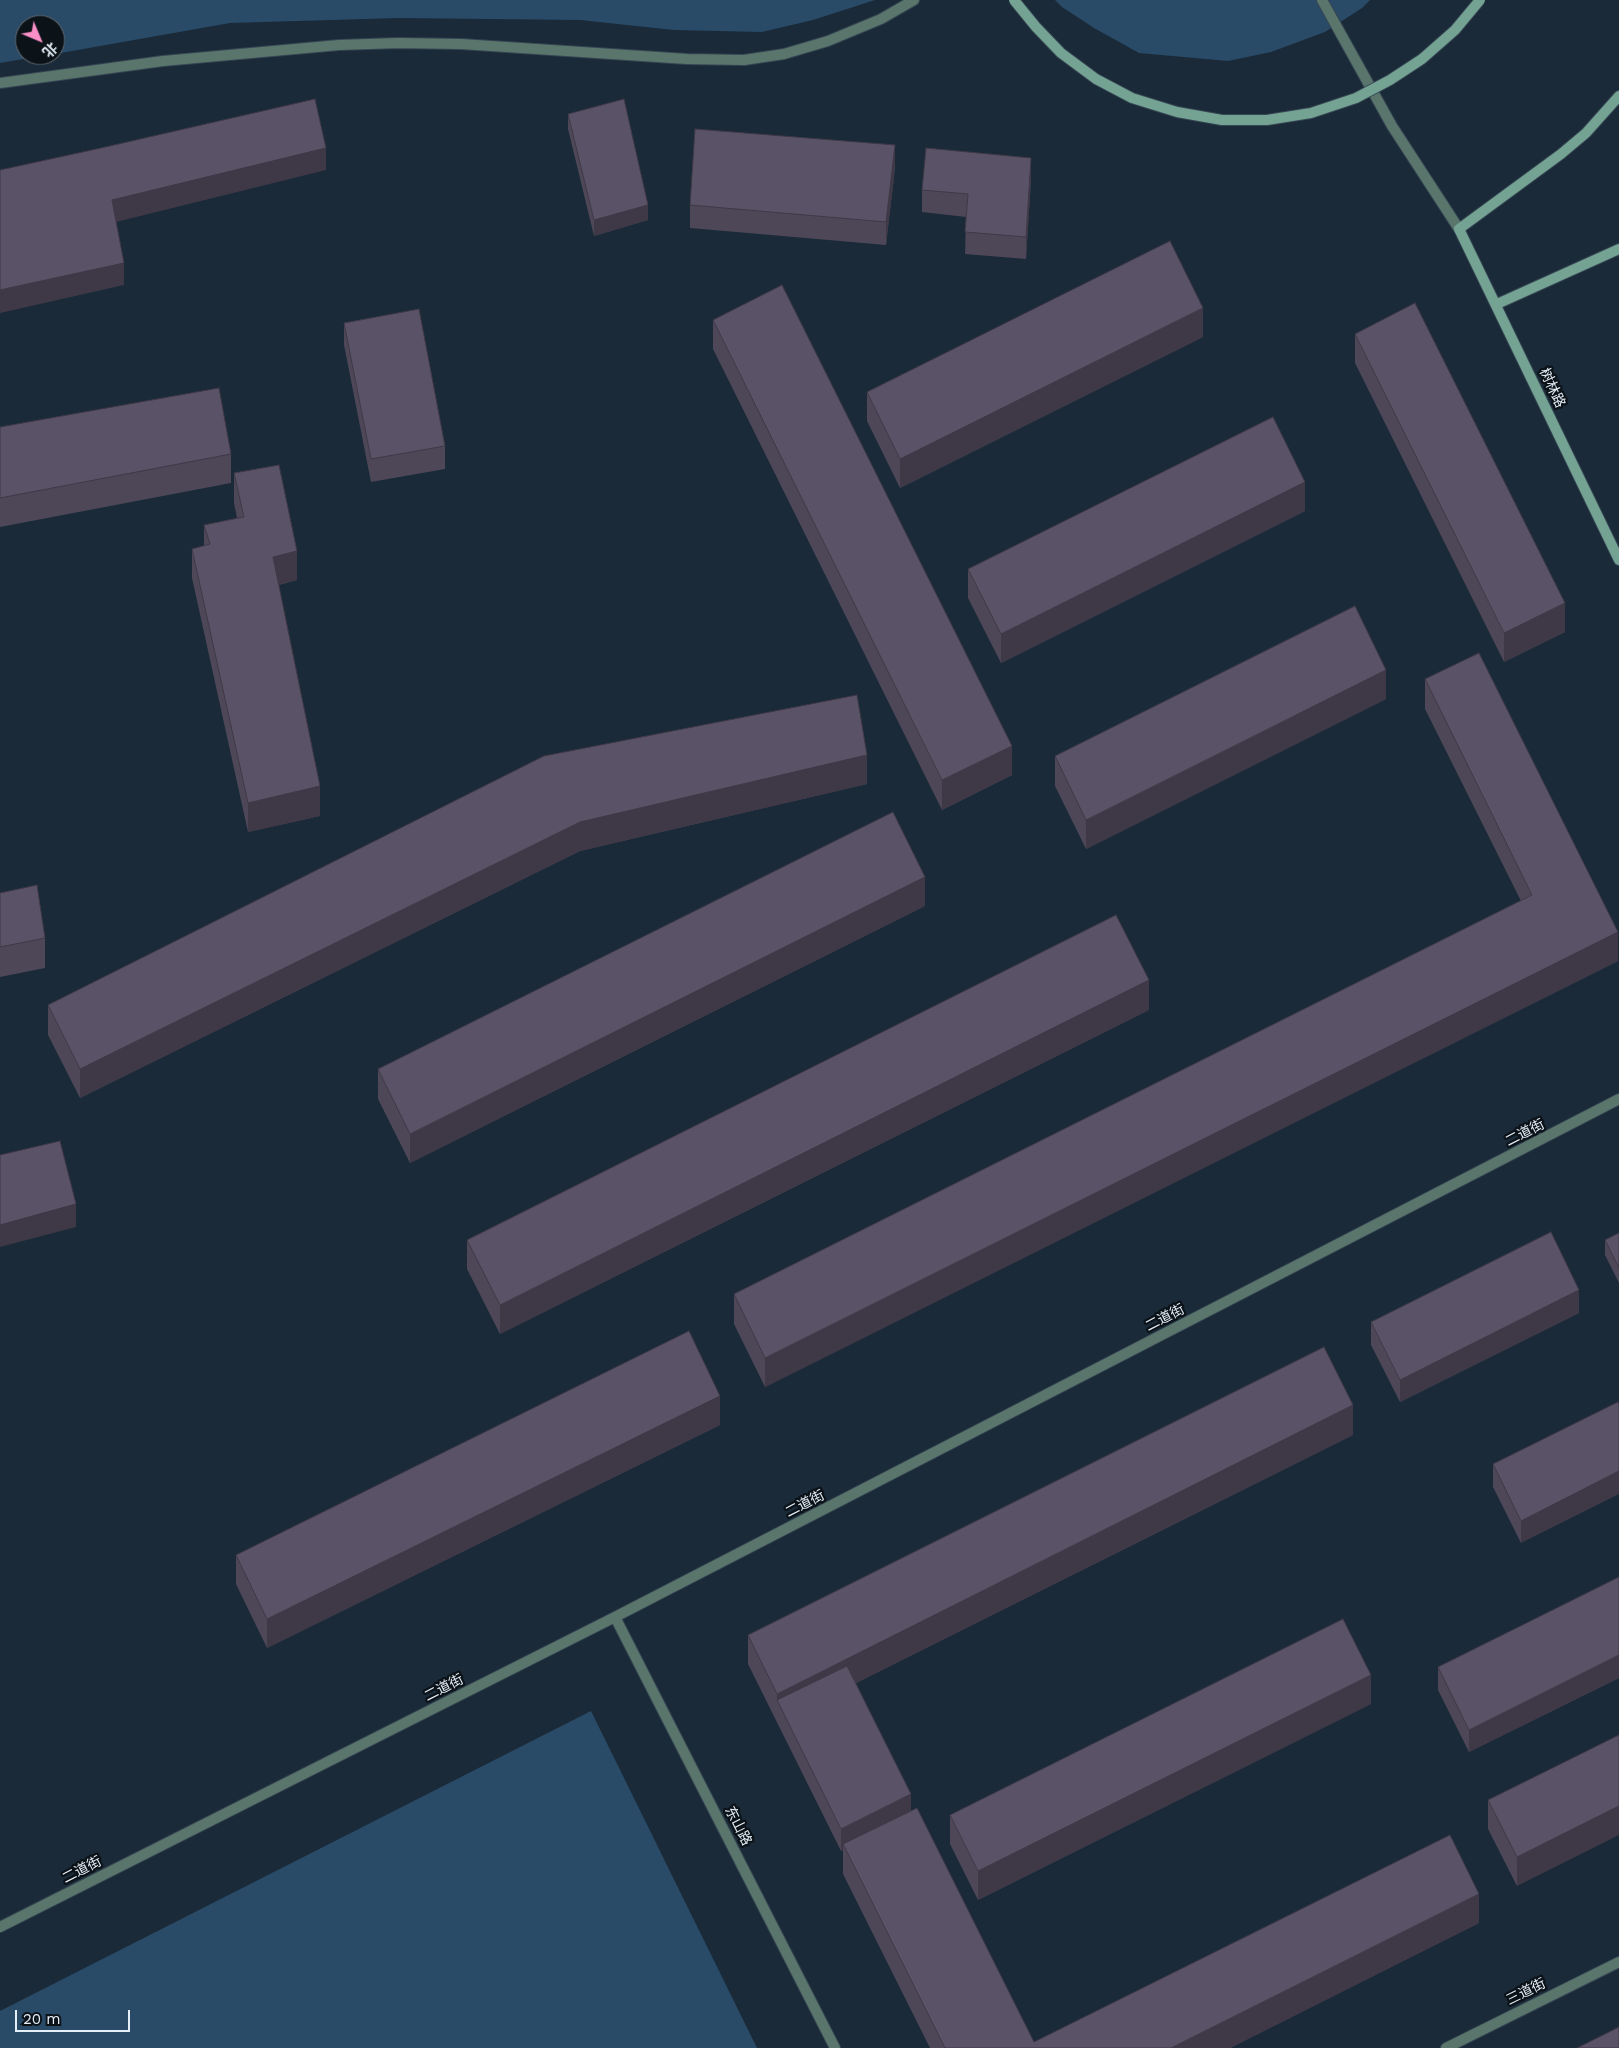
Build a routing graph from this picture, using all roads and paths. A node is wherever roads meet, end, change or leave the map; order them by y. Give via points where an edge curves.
1 (914, 0) edge
2 (1014, 0) edge
3 (1322, 0) edge
4 (1480, 0) edge
5 (0, 83) edge
6 (1619, 96) edge
7 (1460, 229) junction
8 (1619, 249) edge
9 (1497, 304) junction
10 (1619, 560) edge
11 (1619, 1100) edge
12 (615, 1617) junction
13 (0, 1927) edge
14 (1619, 1962) edge
15 (835, 2048) edge
16 (1446, 2048) edge

1 - 5 street via 881,19 828,42 784,54 744,60 398,43 339,45 163,61
2 - 4 main road, bridge via 1061,53 1096,79 1132,98 1177,112 1222,120 1267,120 1311,113 1356,98 1390,80 1422,59 1455,30
3 - 7 street via 1392,126
6 - 7 main road via 1586,133 1561,154
7 - 9 main road, 树林路
8 - 9 main road
9 - 10 main road, 树林路
11 - 12 street, 二道街
12 - 13 street, 二道街
12 - 15 street, 东山路
14 - 16 street, 三道街

